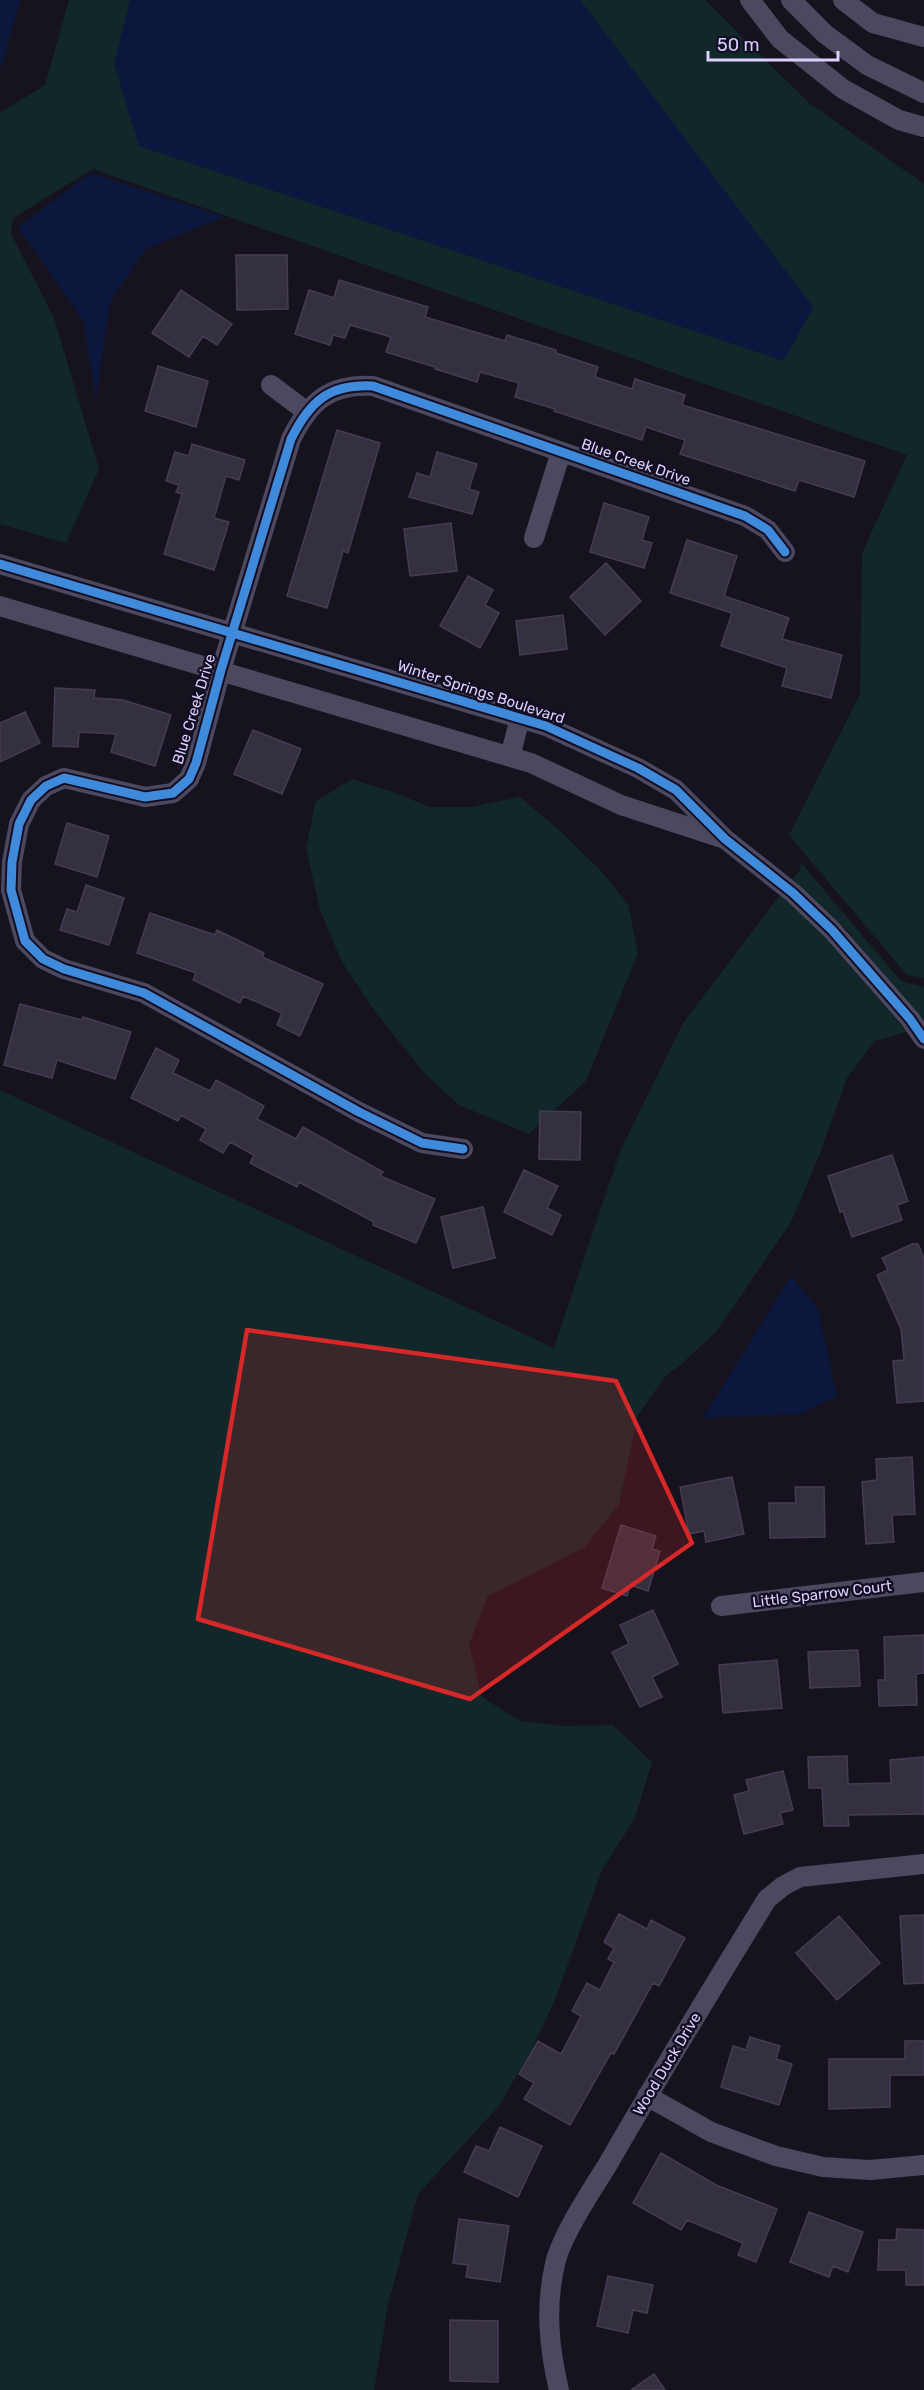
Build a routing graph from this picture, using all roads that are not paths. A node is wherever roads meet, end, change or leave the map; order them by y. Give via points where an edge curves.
1 (750, 0) edge
2 (791, 0) edge
3 (843, 0) edge
4 (924, 37) edge
5 (924, 93) edge
6 (924, 127) edge
7 (271, 385) dead end
8 (307, 412) junction
9 (561, 452) junction
10 (534, 538) dead end
11 (785, 552) dead end
12 (0, 564) edge
13 (0, 606) edge
14 (233, 633) junction
15 (221, 670) junction
16 (520, 718) junction
17 (510, 757) junction
18 (725, 839) junction
19 (924, 1039) edge
20 (463, 1149) dead end
21 (924, 1582) edge
22 (721, 1606) dead end
23 (924, 1864) edge
24 (647, 2096) junction
25 (924, 2165) edge
26 (559, 2390) edge

1 - 6 street via 780,39 843,90 899,120
2 - 5 street via 825,34 867,65
3 - 4 street via 873,23
7 - 8 street
8 - 9 street, Blue Creek Drive via 323,396 339,388 373,386
8 - 14 street, Blue Creek Drive via 291,439
9 - 10 street
9 - 11 street, Blue Creek Drive via 745,516 768,530
12 - 14 street, Winter Springs Boulevard
13 - 15 street, Winter Springs Boulevard
14 - 15 street, Blue Creek Drive
14 - 16 street, Winter Springs Boulevard
15 - 17 street, Winter Springs Boulevard
15 - 20 street, Blue Creek Drive via 196,763 189,779 173,793 145,797 64,778 46,786 31,800 19,824 11,880 26,941 43,959 144,993 422,1143
16 - 17 street
16 - 18 street, Winter Springs Boulevard via 618,759 676,790
17 - 18 street, Winter Springs Boulevard via 621,805
18 - 19 street, Winter Springs Boulevard via 832,930
21 - 22 street, Little Sparrow Court
23 - 24 street, Wood Duck Drive via 800,1877 767,1899
24 - 25 street via 711,2132 776,2156 846,2169
24 - 26 street, Wood Duck Drive via 555,2261 549,2295 550,2351

